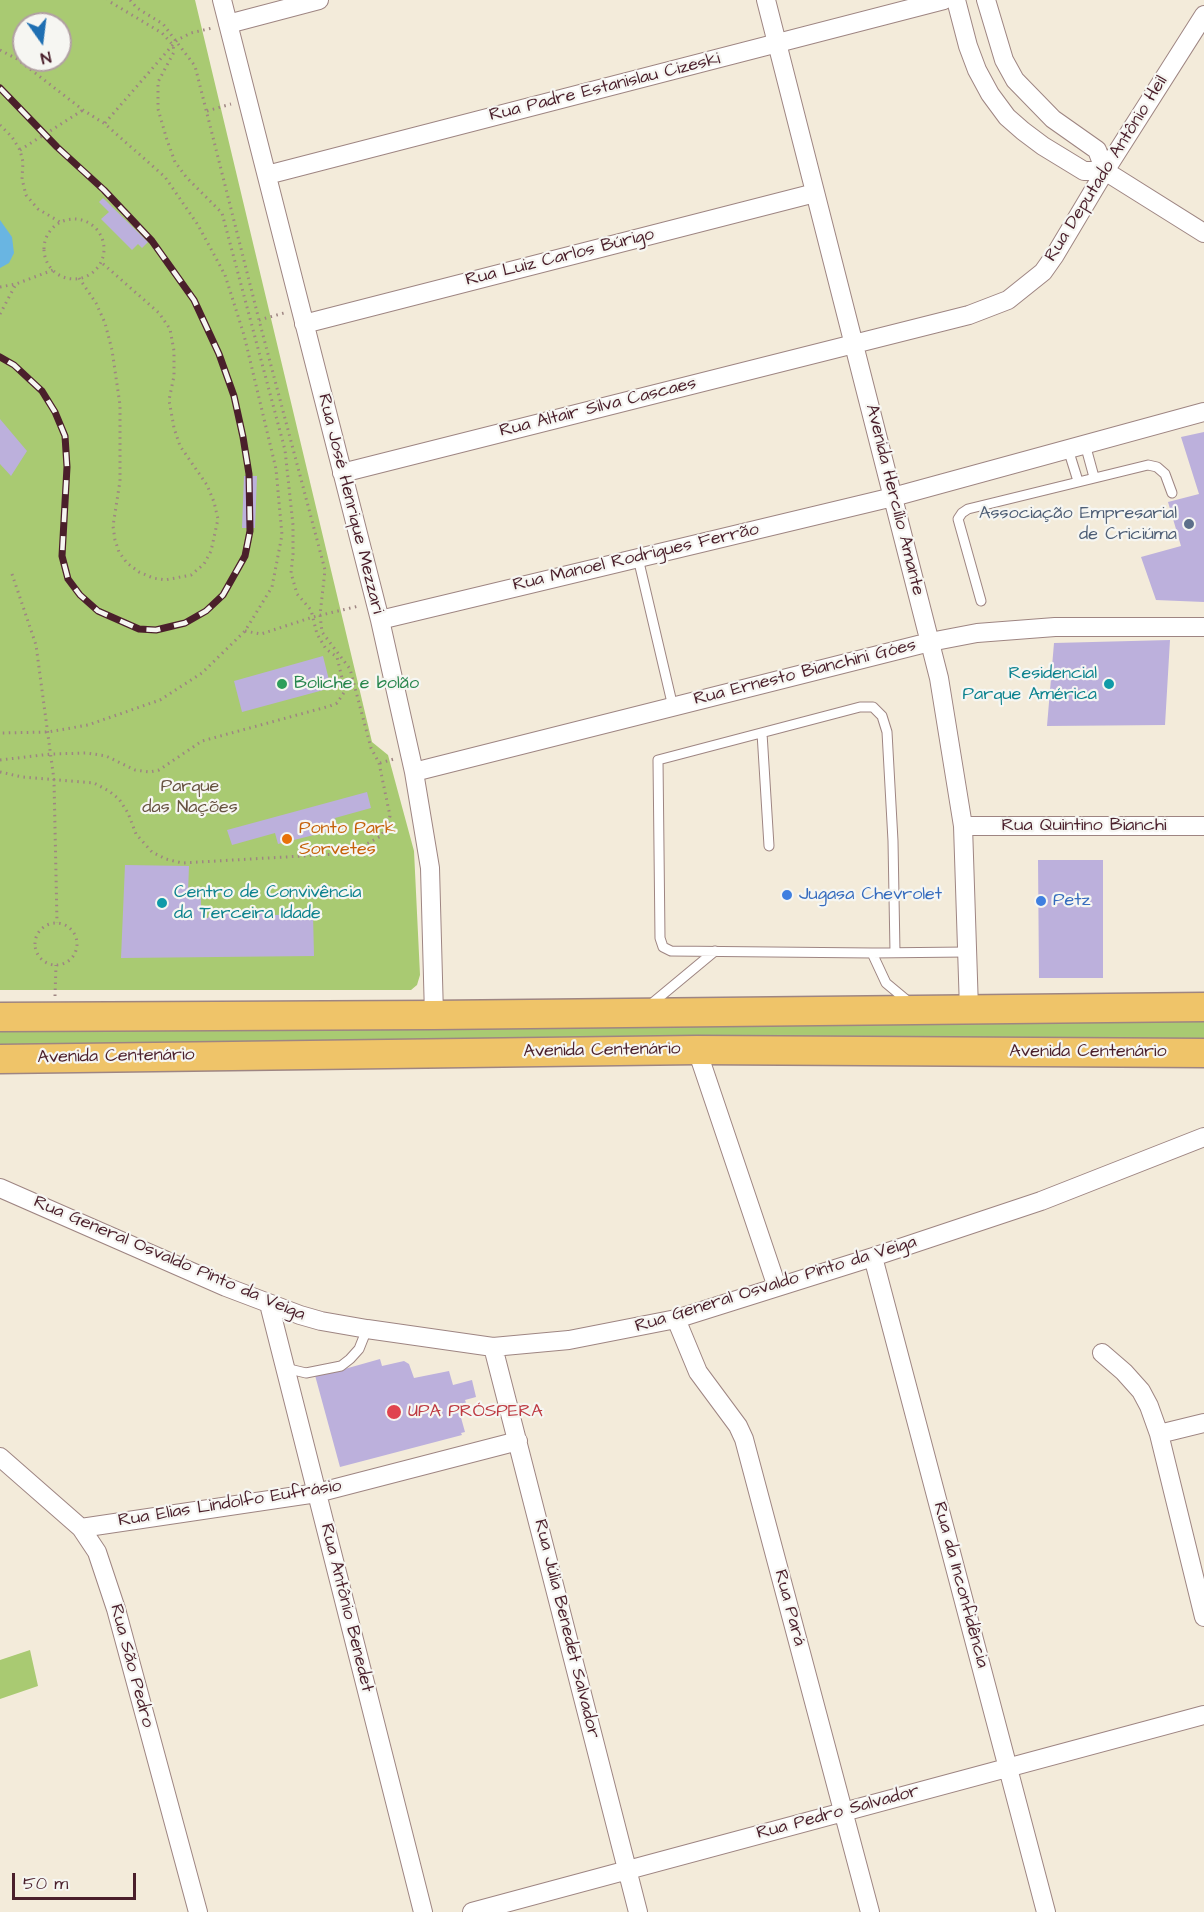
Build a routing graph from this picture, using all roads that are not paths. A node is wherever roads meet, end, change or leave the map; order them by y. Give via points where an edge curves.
1 (222, 0) edge
2 (319, 0) edge
3 (766, 0) edge
4 (944, 0) edge
5 (956, 0) edge
6 (986, 0) edge
7 (1203, 18) edge
8 (228, 24) junction
9 (777, 43) junction
10 (1105, 171) junction
11 (267, 175) junction
12 (815, 193) junction
13 (1204, 233) edge
14 (302, 316) junction
15 (854, 343) junction
16 (1204, 412) edge
17 (1077, 447) junction
18 (342, 473) junction
19 (1094, 477) junction
20 (1078, 481) junction
21 (1172, 493) dead end
22 (893, 497) junction
23 (638, 558) junction
24 (981, 601) dead end
25 (378, 611) junction
26 (1204, 627) edge
27 (930, 642) junction
28 (673, 707) junction
29 (762, 733) junction
30 (414, 772) junction
31 (963, 826) junction
32 (1204, 826) edge
33 (769, 846) dead end
34 (715, 951) junction
35 (895, 952) junction
36 (967, 952) junction
37 (872, 953) junction
38 (1204, 1007) edge
39 (920, 1009) junction
40 (969, 1009) junction
41 (641, 1012) junction
42 (434, 1015) junction
43 (0, 1017) edge
44 (697, 1050) junction
45 (1204, 1053) edge
46 (0, 1059) edge
47 (1204, 1137) edge
48 (0, 1188) edge
49 (873, 1257) junction
50 (777, 1287) junction
51 (269, 1304) junction
52 (676, 1319) junction
53 (367, 1329) junction
54 (493, 1347) junction
55 (1101, 1353) dead end
56 (285, 1368) junction
57 (1204, 1423) edge
58 (1159, 1434) junction
59 (518, 1441) junction
60 (0, 1457) edge
61 (317, 1493) junction
62 (81, 1528) junction
63 (1204, 1617) edge
64 (1204, 1715) edge
65 (1008, 1768) junction
66 (843, 1812) junction
67 (627, 1870) junction
68 (198, 1912) edge
69 (423, 1912) edge
70 (472, 1912) edge
71 (638, 1912) edge
72 (870, 1912) edge
73 (1046, 1912) edge

1 - 8 street, Rua José Henrique Mezzari
2 - 8 street
3 - 9 street, Avenida Hercílio Amante
4 - 9 street, Rua Padre Estanislau Cizeski
5 - 10 street via 977,70 1007,117 1043,146 1084,171
6 - 10 street via 1004,60 1015,80 1053,119 1097,150
7 - 10 street, Rua Deputado Antônio Heil
8 - 11 street, Rua José Henrique Mezzari
9 - 11 street, Rua Padre Estanislau Cizeski
9 - 12 street, Avenida Hercílio Amante
10 - 13 street
10 - 15 street, Rua Deputado Antônio Heil via 1065,240 1027,287 1008,300 969,315
11 - 14 street, Rua José Henrique Mezzari
12 - 14 street, Rua Luiz Carlos Búrigo
12 - 15 street, Avenida Hercílio Amante
14 - 18 street, Rua José Henrique Mezzari
15 - 18 street, Rua Altair Silva Cascaes
15 - 22 street, Avenida Hercílio Amante
16 - 17 street
17 - 19 lane
17 - 20 lane
17 - 22 street
18 - 25 street, Rua José Henrique Mezzari
19 - 20 lane
19 - 21 lane via 1148,465 1165,474
20 - 24 lane via 962,513 958,519
22 - 23 street, Rua Manoel Rodrigues Ferrão
22 - 27 street, Avenida Hercílio Amante
23 - 25 street, Rua Manoel Rodrigues Ferrão
23 - 28 lane
25 - 30 street, Rua José Henrique Mezzari
26 - 27 street, Rua Ernesto Bianchini Góes via 1014,629
27 - 28 street, Rua Ernesto Bianchini Góes
27 - 31 street, Avenida Hercílio Amante via 946,714
28 - 30 street, Rua Ernesto Bianchini Góes
29 - 33 lane
29 - 34 lane via 658,760 660,938 663,947 671,951
29 - 35 lane via 860,707 873,707 882,716 887,732
30 - 42 street, Rua José Henrique Mezzari via 430,868
31 - 32 street, Rua Quintino Bianchi
31 - 36 street, Avenida Hercílio Amante
34 - 37 lane
34 - 41 lane
35 - 36 lane
35 - 37 lane
36 - 40 street, Avenida Hercílio Amante
37 - 39 lane via 886,983
38 - 40 main road, Avenida Centenário
39 - 40 main road, Avenida Centenário
39 - 41 main road, Avenida Centenário
41 - 42 main road, Avenida Centenário
42 - 43 main road, Avenida Centenário
44 - 45 main road, Avenida Centenário
44 - 46 main road, Avenida Centenário
44 - 50 street
47 - 49 street, Rua General Osvaldo Pinto da Veiga via 1041,1201
48 - 51 street, Rua General Osvaldo Pinto da Veiga
49 - 50 street, Rua General Osvaldo Pinto da Veiga
49 - 65 street, Rua da Inconfidência
50 - 52 street, Rua General Osvaldo Pinto da Veiga
51 - 53 street, Rua General Osvaldo Pinto da Veiga via 321,1321
51 - 56 street, Rua Antônio Benedet
52 - 54 street, Rua General Osvaldo Pinto da Veiga via 569,1340
52 - 66 street, Rua Pará via 698,1372 744,1439
53 - 54 street, Rua General Osvaldo Pinto da Veiga
53 - 56 lane via 359,1349 340,1366 306,1373
54 - 59 street, Rua Júlia Benedet Salvador
55 - 58 street via 1141,1391
56 - 61 street, Rua Antônio Benedet
57 - 58 street
58 - 63 street
59 - 61 street, Rua Elias Lindolfo Eufrásio
59 - 67 street, Rua Júlia Benedet Salvador
60 - 62 street, Rua São Pedro
61 - 62 street, Rua Elias Lindolfo Eufrásio
61 - 69 street, Rua Antônio Benedet
62 - 68 street, Rua São Pedro via 97,1552 116,1609
64 - 65 street, Rua Pedro Salvador
65 - 66 street, Rua Pedro Salvador
65 - 73 street, Rua da Inconfidência
66 - 67 street, Rua Pedro Salvador
66 - 72 street, Rua Pará
67 - 70 street, Rua Pedro Salvador
67 - 71 street, Rua Júlia Benedet Salvador

